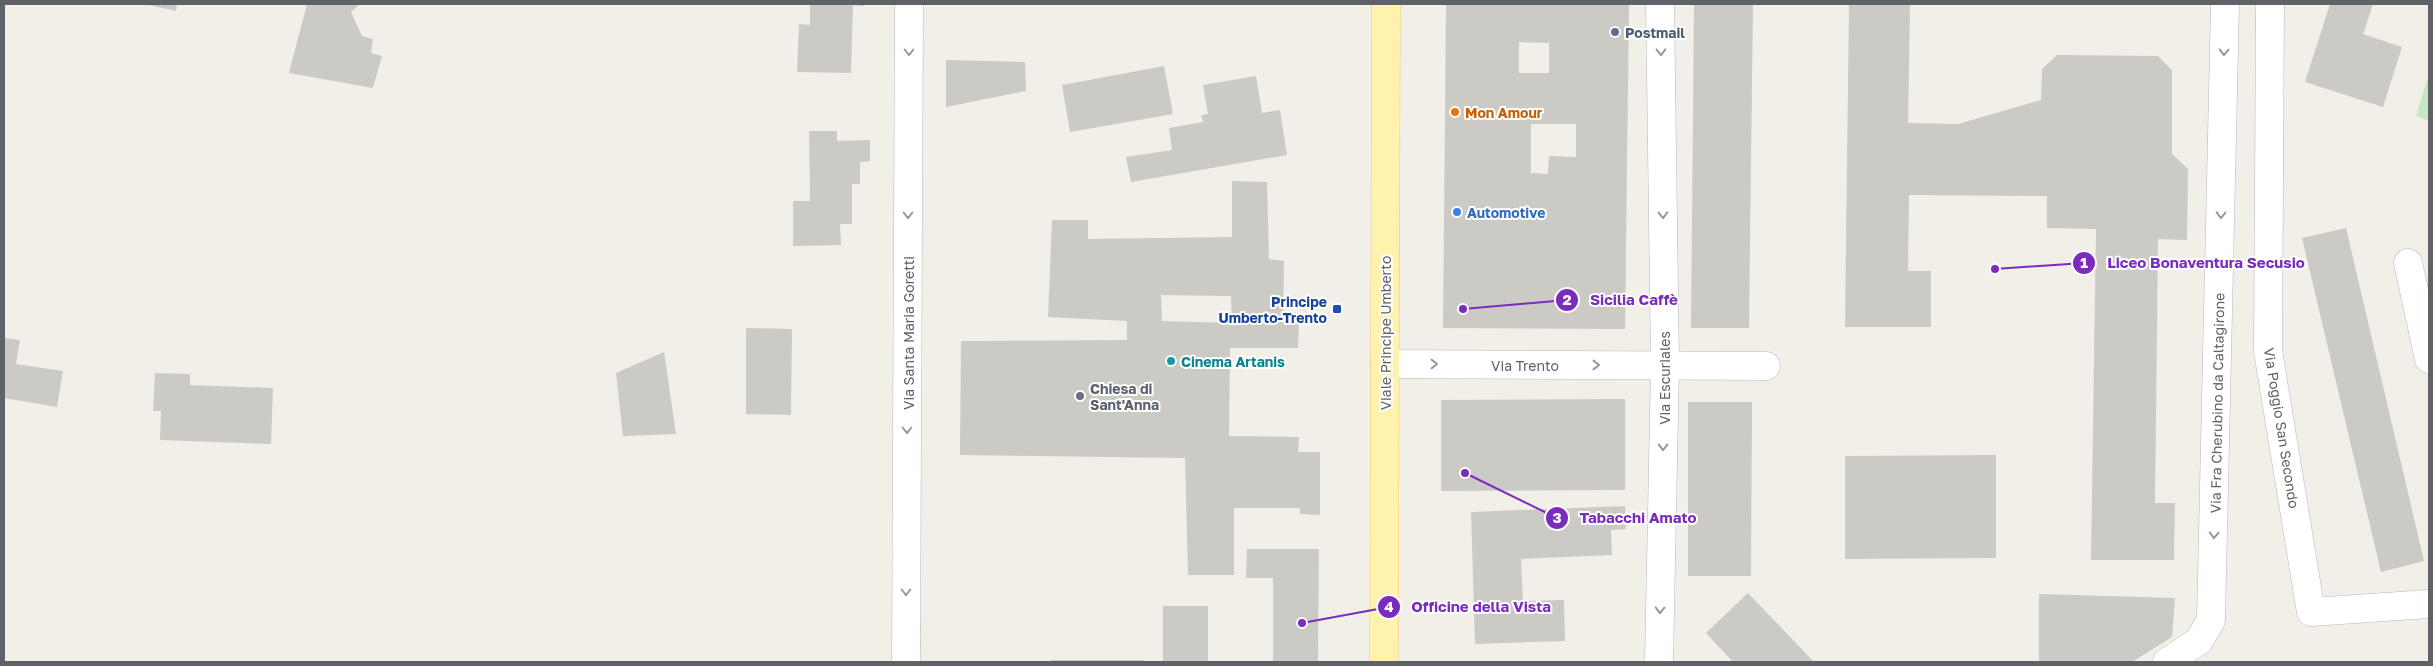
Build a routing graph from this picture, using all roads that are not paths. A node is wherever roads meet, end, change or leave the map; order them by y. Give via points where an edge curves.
1 (909, 4) edge
2 (1386, 4) edge
3 (1660, 4) edge
4 (2225, 4) edge
5 (2270, 4) edge
6 (2408, 262) dead end
7 (2429, 359) edge
8 (1385, 364) junction
9 (1665, 365) junction
10 (1766, 366) dead end
11 (2429, 604) edge
12 (906, 662) edge
13 (1384, 662) edge
14 (1659, 662) edge
15 (2167, 662) edge

1 -> 12 street, Via Santa Maria Goretti
2 - 8 main road, Viale Principe Umberto
3 -> 9 street, Via Escuriales
4 -> 15 street, Via Fra Cherubino da Caltagirone via 2211,620 2199,641
5 - 11 street, Via Poggio San Secondo via 2268,351 2311,612
6 - 7 street
8 -> 9 street, Via Trento
8 - 13 main road, Viale Principe Umberto
9 - 10 street, Via Trento
9 -> 14 street, Via Escuriales

